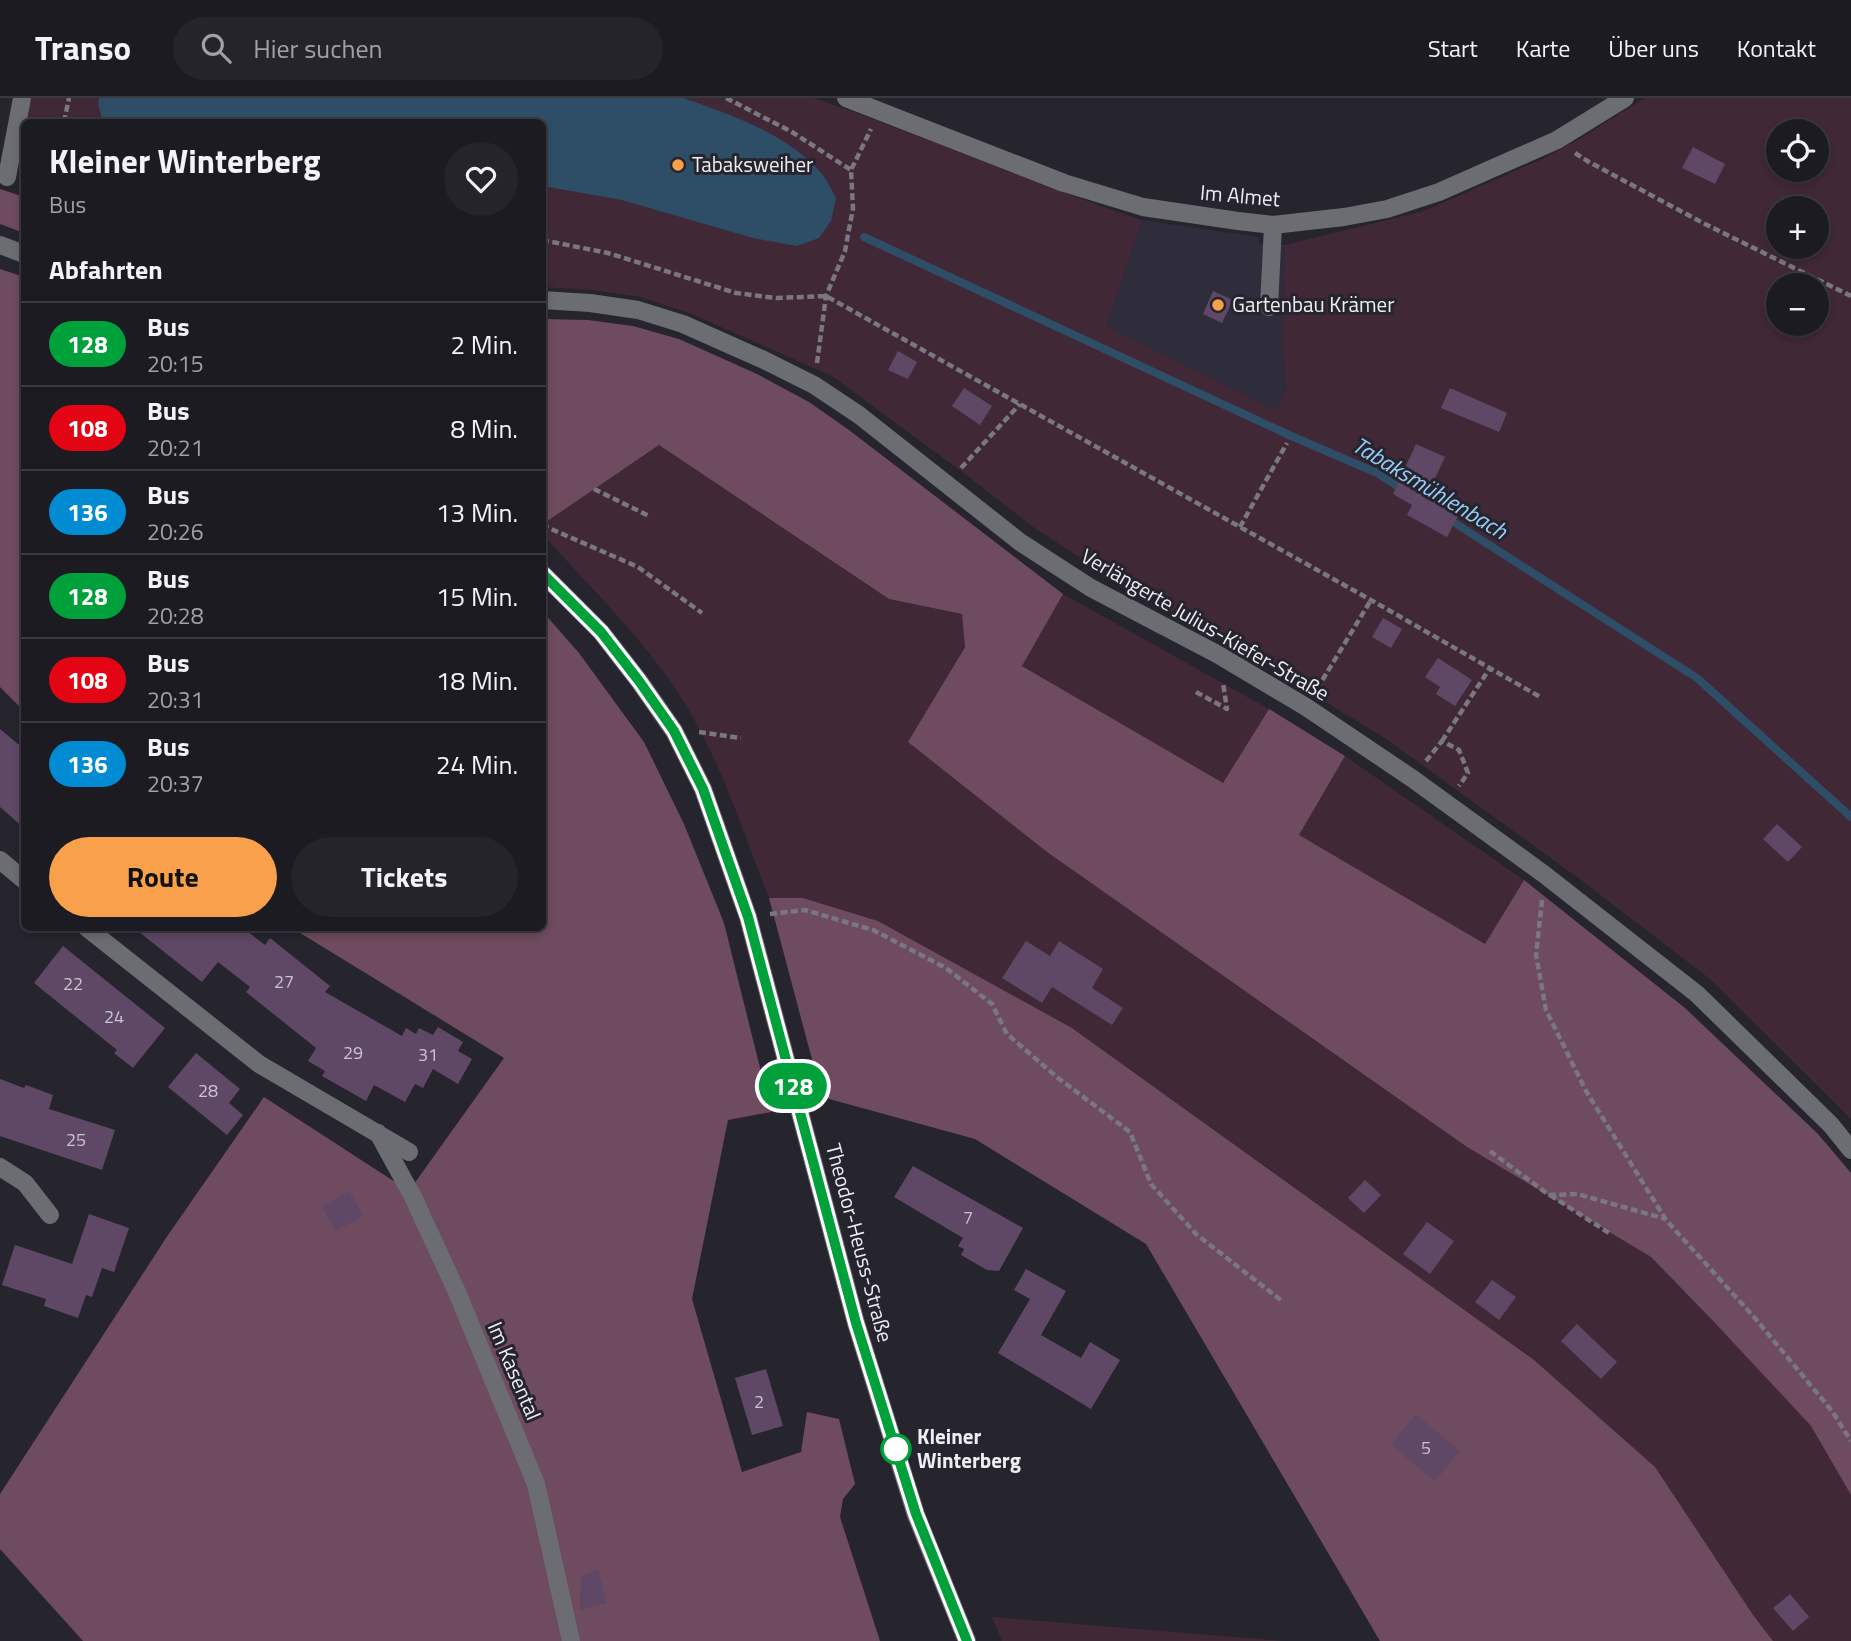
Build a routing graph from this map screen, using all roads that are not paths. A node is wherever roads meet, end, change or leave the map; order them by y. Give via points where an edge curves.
1 (22, 98) edge
2 (846, 98) edge
3 (1625, 98) edge
4 (11, 178) edge
5 (1273, 225) junction
6 (0, 245) edge
7 (21, 253) edge
8 (546, 300) edge
9 (1269, 307) dead end
10 (546, 577) edge
11 (0, 860) edge
12 (21, 878) edge
13 (90, 931) edge
14 (378, 1133) junction
15 (1851, 1150) edge
16 (409, 1152) dead end
17 (0, 1167) edge
18 (50, 1215) dead end
19 (571, 1641) edge
20 (967, 1641) edge

1 - 4 street
2 - 5 street, Im Almet via 1064,183 1143,207
3 - 5 street, Im Almet via 1557,140 1439,192 1387,209
5 - 9 street
6 - 7 street
8 - 15 street, Verlängerte Julius-Kiefer-Straße via 638,310 731,344 814,385 1020,542 1091,588 1306,707 1545,875 1697,994
10 - 20 street, Theodor-Heuss-Straße via 601,632 674,731 703,789 748,917 856,1323 916,1514
11 - 12 street
13 - 14 street via 259,1064
14 - 16 street
14 - 19 street, Im Kasental via 457,1292 536,1485
17 - 18 street via 25,1183

